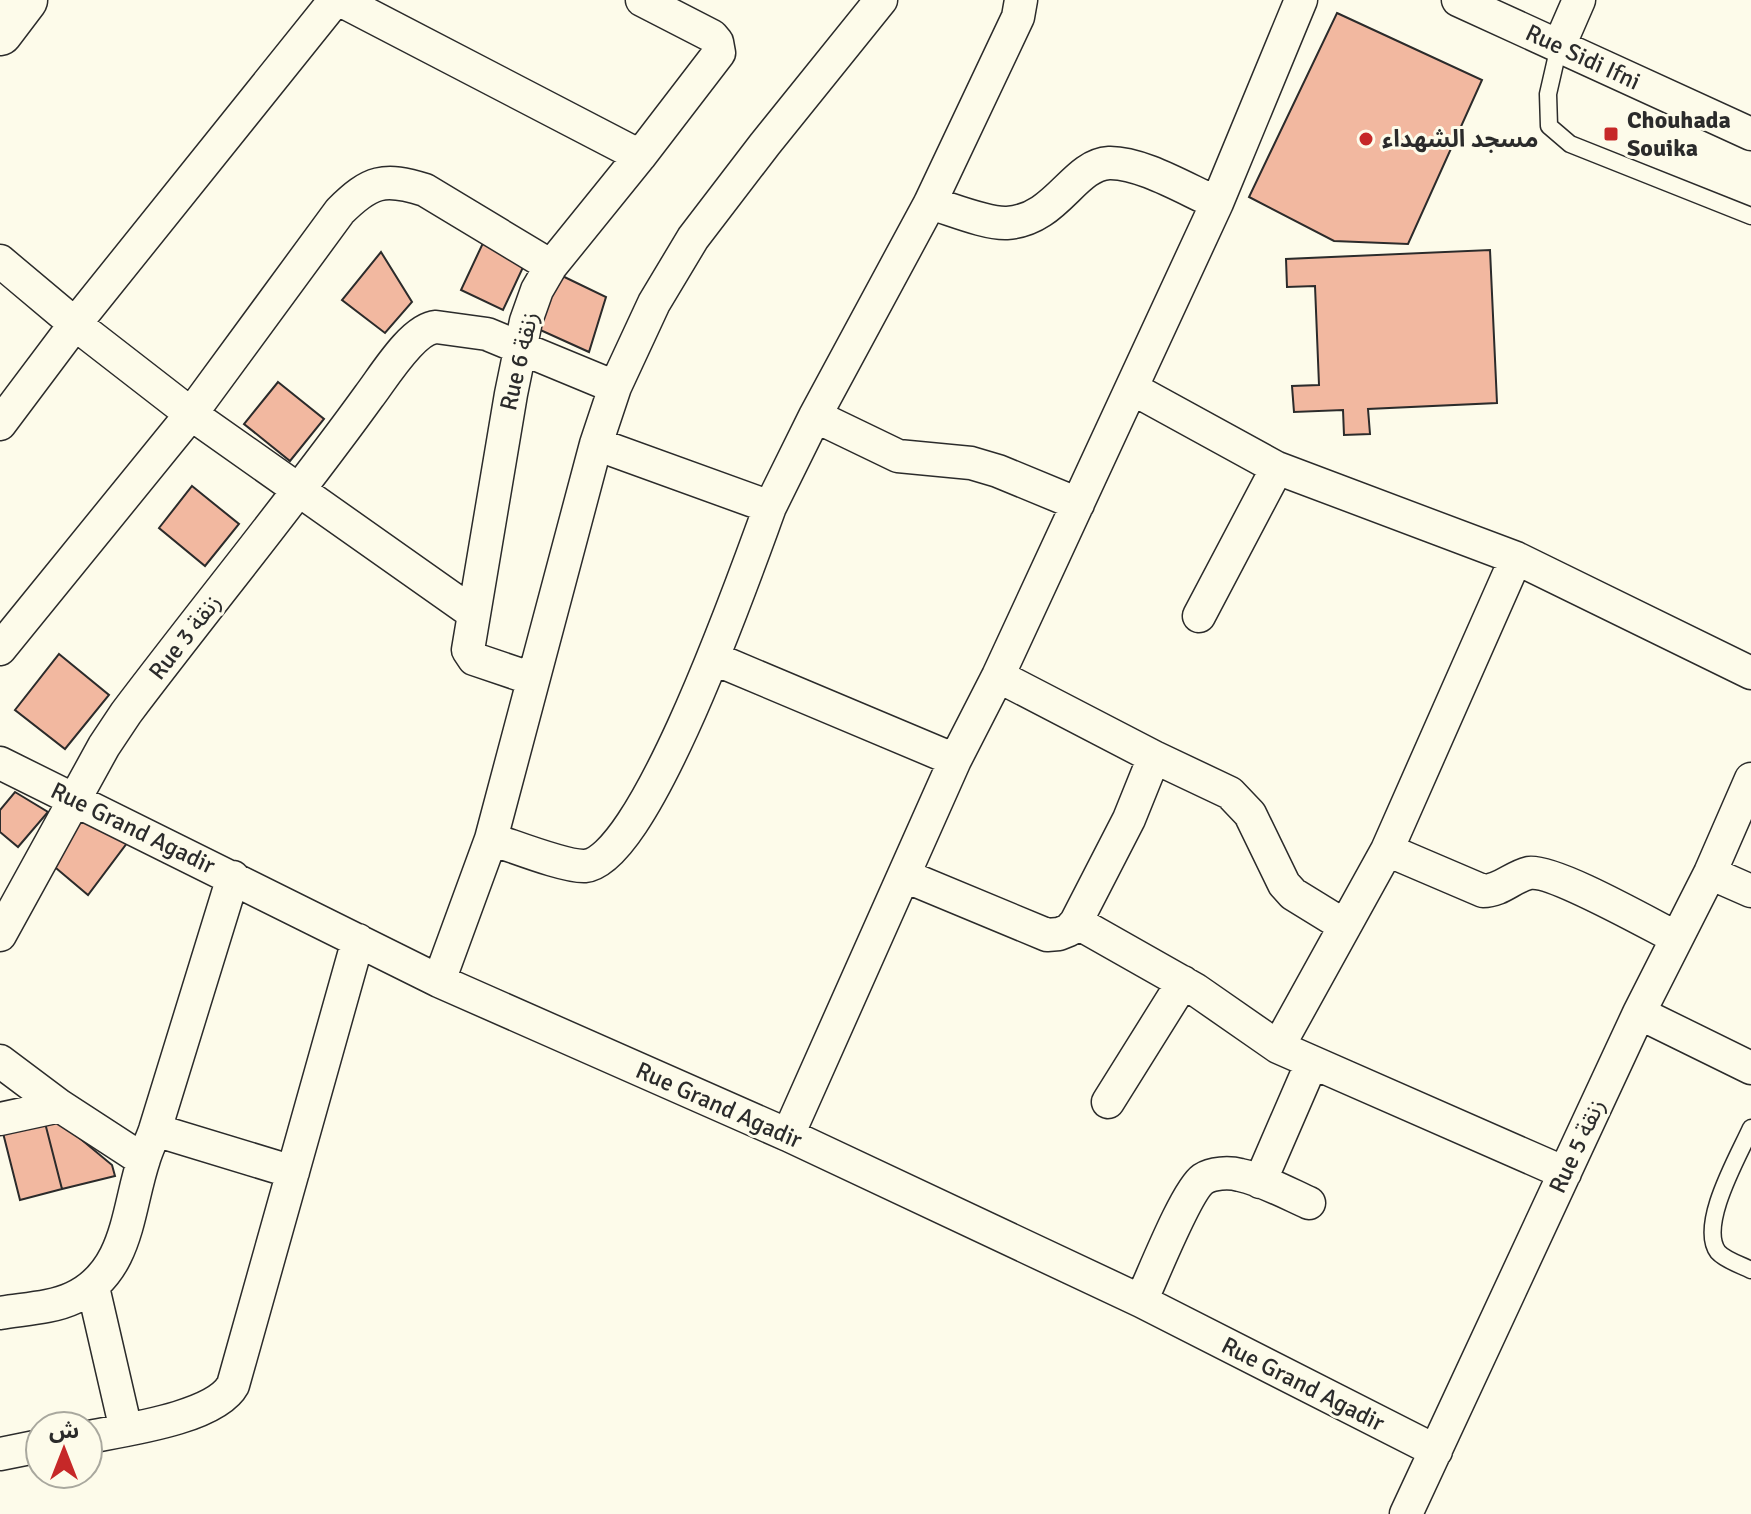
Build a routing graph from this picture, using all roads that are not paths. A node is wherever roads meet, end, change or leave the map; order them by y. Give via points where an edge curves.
1 (25, 0) edge
2 (338, 0) edge
3 (642, 0) edge
4 (881, 0) edge
5 (1021, 0) edge
6 (1301, 0) edge
7 (1458, 0) edge
8 (1579, 0) edge
9 (0, 33) edge
10 (1559, 46) junction
11 (1751, 134) edge
12 (640, 156) junction
13 (930, 203) junction
14 (1217, 203) junction
15 (1751, 216) edge
16 (0, 261) edge
17 (551, 266) junction
18 (75, 324) junction
19 (521, 347) junction
20 (615, 387) junction
21 (1133, 389) junction
22 (191, 414) junction
23 (815, 416) junction
24 (0, 424) edge
25 (596, 444) junction
26 (1277, 468) junction
27 (301, 490) junction
28 (1078, 504) junction
29 (770, 507) junction
30 (1516, 558) junction
31 (473, 613) junction
32 (1199, 616) dead end
33 (0, 649) edge
34 (715, 659) junction
35 (1751, 673) edge
36 (998, 676) junction
37 (533, 679) junction
38 (1154, 757) junction
39 (955, 760) junction
40 (0, 763) edge
41 (1751, 779) edge
42 (76, 799) junction
43 (491, 839) junction
44 (1387, 850) junction
45 (1710, 873) junction
46 (905, 876) junction
47 (233, 877) junction
48 (1751, 891) edge
49 (1076, 922) junction
50 (1345, 926) junction
51 (0, 935) edge
52 (1677, 938) junction
53 (358, 940) junction
54 (439, 981) junction
55 (1183, 982) junction
56 (1639, 1013) junction
57 (1278, 1047) junction
58 (0, 1061) edge
59 (1312, 1062) junction
60 (1751, 1068) edge
61 (1108, 1102) dead end
62 (60, 1106) junction
63 (0, 1119) edge
64 (1751, 1128) edge
65 (155, 1130) junction
66 (788, 1135) junction
67 (143, 1160) junction
68 (293, 1172) junction
69 (1565, 1173) junction
70 (1260, 1182) junction
71 (1309, 1203) dead end
72 (1751, 1270) edge
73 (82, 1293) junction
74 (1141, 1301) junction
75 (0, 1313) edge
76 (126, 1430) junction
77 (104, 1434) edge
78 (24, 1449) edge
79 (1436, 1451) junction
80 (0, 1454) edge
81 (1406, 1514) edge

1 - 9 street
2 - 12 street
2 - 18 street
3 - 12 street, Rue 6 زنقة via 712,36 719,47 717,58
4 - 20 street via 693,238 654,303
5 - 13 street via 1018,17
6 - 14 street
7 - 10 street, Rue Sidi Ifni
8 - 10 street
10 - 11 street, Rue Sidi Ifni
10 - 15 lane via 1548,94 1549,126 1570,144
12 - 17 street, Rue 6 زنقة
13 - 14 street via 1002,223 1027,220 1095,166 1107,163 1128,164
13 - 23 street
14 - 21 street
16 - 18 street
17 - 19 street, Rue 6 زنقة via 537,290
17 - 22 street via 425,190 382,182 361,190 340,211
18 - 22 street
18 - 24 street
19 - 20 street
19 - 27 street, Rue 3 زنقة via 487,334 425,330 398,356
19 - 31 street, Rue 6 زنقة
20 - 25 street
21 - 26 street
21 - 28 street
22 - 27 street
22 - 33 street
23 - 28 street via 898,456 971,463
23 - 29 street
25 - 29 street
25 - 37 street
26 - 30 street
26 - 32 street
27 - 31 street
27 - 42 street, Rue 3 زنقة via 126,713
28 - 36 street
29 - 34 street
30 - 35 street
30 - 44 street
31 - 37 street, Rue 6 زنقة via 470,656
34 - 39 street
34 - 43 street via 646,802 602,860 586,866
36 - 38 street
36 - 39 street
37 - 43 street
38 - 49 street
38 - 50 street via 1241,802 1284,884
39 - 46 street
40 - 42 street, Rue Grand Agadir
41 - 45 street, Rue 5 زنقة
42 - 47 street, Rue Grand Agadir
42 - 51 street, Rue 3 زنقة
43 - 54 street
44 - 50 street
44 - 52 street via 1483,891 1528,873 1554,877
45 - 48 street
45 - 52 street, Rue 5 زنقة
46 - 49 street via 1047,935 1069,930
46 - 66 street
47 - 53 street, Rue Grand Agadir
47 - 65 street
49 - 55 street
50 - 57 street
52 - 56 street, Rue 5 زنقة
53 - 54 street, Rue Grand Agadir
53 - 68 street
54 - 66 street, Rue Grand Agadir
55 - 57 street
55 - 61 street
56 - 60 street
56 - 69 street, Rue 5 زنقة
57 - 59 street
58 - 62 street
59 - 69 street
59 - 70 street
62 - 63 street
62 - 67 street
64 - 72 lane via 1717,1206 1712,1239 1719,1254
65 - 67 street
65 - 68 street
66 - 74 street, Rue Grand Agadir
67 - 73 street via 118,1253
68 - 76 street via 228,1393 203,1408
69 - 79 street, Rue 5 زنقة
70 - 71 street
70 - 74 street via 1238,1174 1205,1177 1184,1208
73 - 75 street
73 - 76 street
74 - 79 street, Rue Grand Agadir
76 - 77 street
78 - 80 street
79 - 81 street, Rue 5 زنقة

